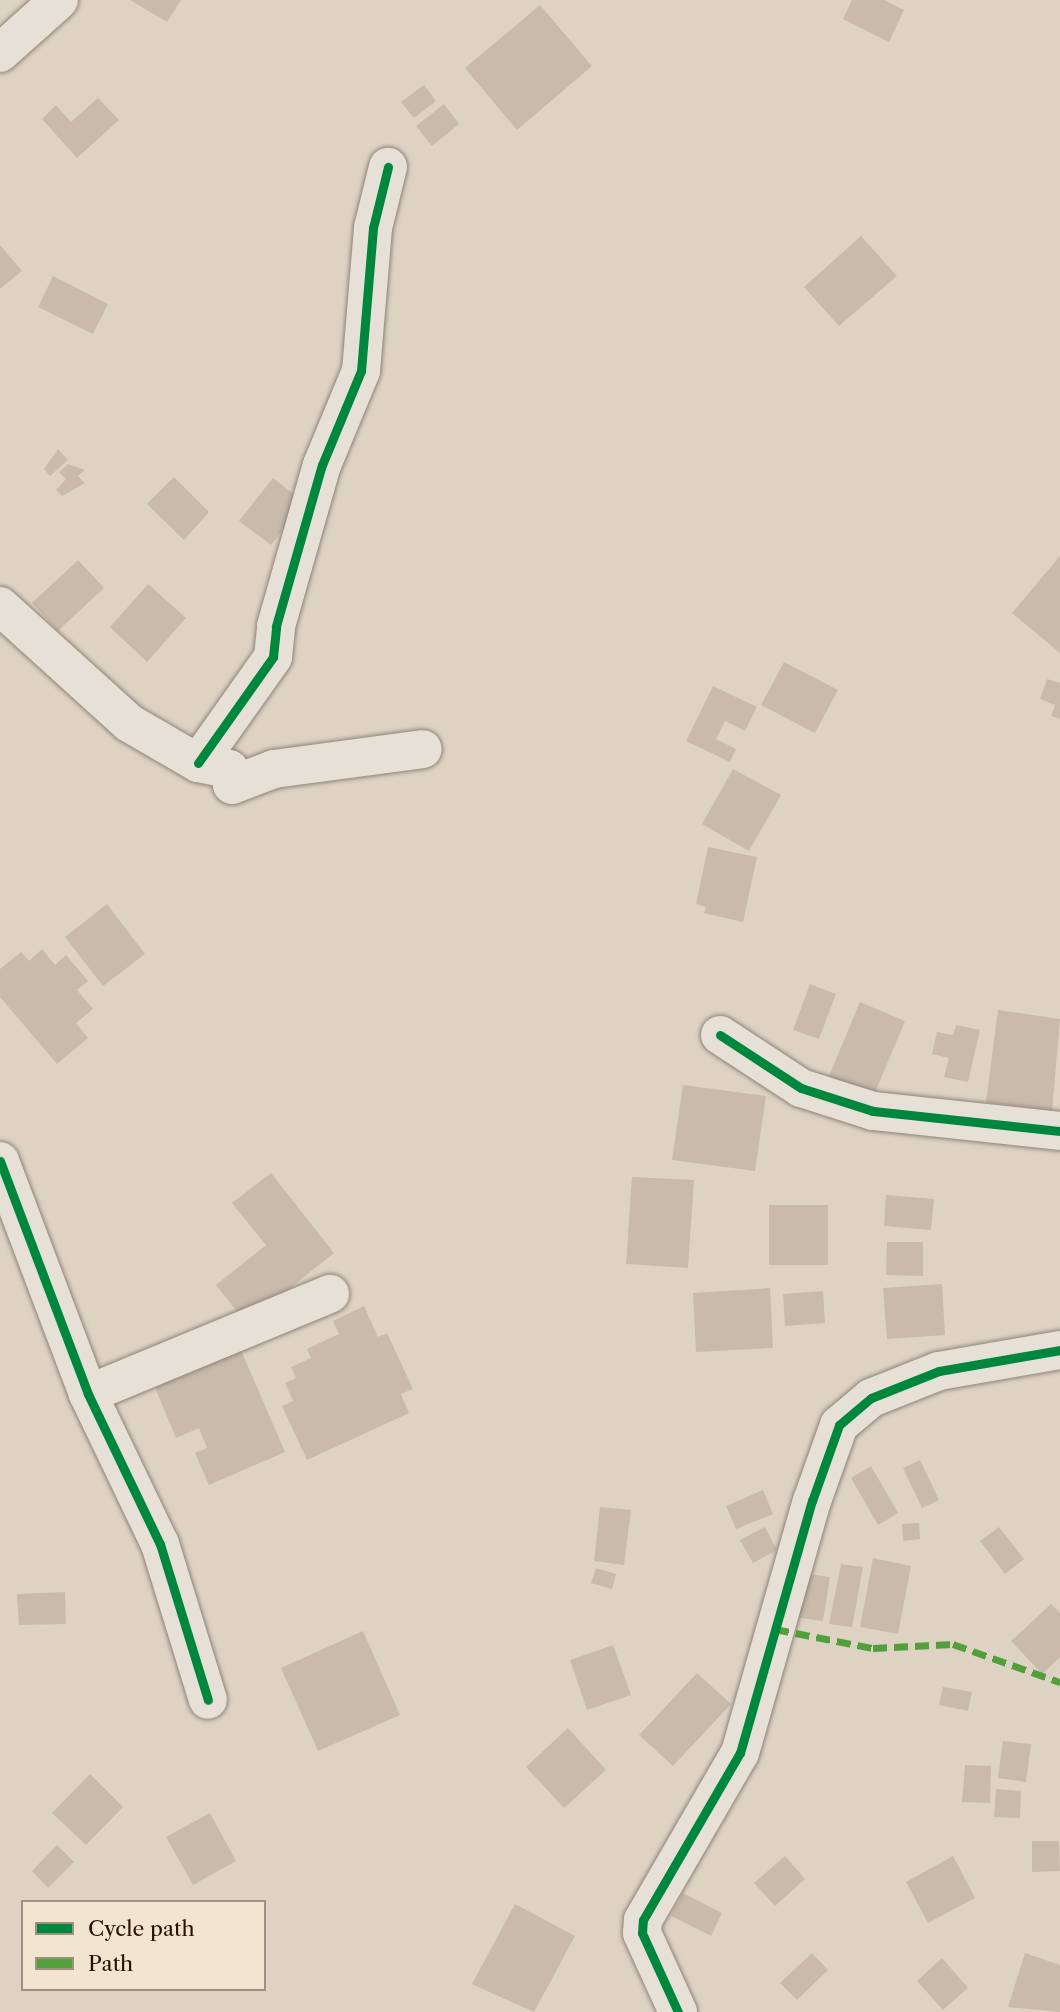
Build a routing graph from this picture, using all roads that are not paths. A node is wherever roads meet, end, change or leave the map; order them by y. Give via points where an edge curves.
1 (60, 0) edge
2 (0, 53) edge
3 (388, 167) dead end
4 (0, 606) edge
5 (423, 749) dead end
6 (198, 762) junction
7 (720, 1035) dead end
8 (1060, 1131) edge
9 (0, 1161) edge
10 (330, 1294) dead end
11 (1060, 1350) edge
12 (88, 1394) junction
13 (208, 1700) dead end
14 (677, 2012) edge

1 - 2 street
3 - 6 street via 373,228 361,371 322,465 276,626 273,657
4 - 6 street via 129,723
5 - 6 street via 274,769 232,785 229,769
7 - 8 street via 801,1088 873,1111
9 - 12 street
10 - 12 street
11 - 14 street via 939,1371 871,1398 839,1425 811,1501 740,1753 641,1926
12 - 13 street via 160,1544

